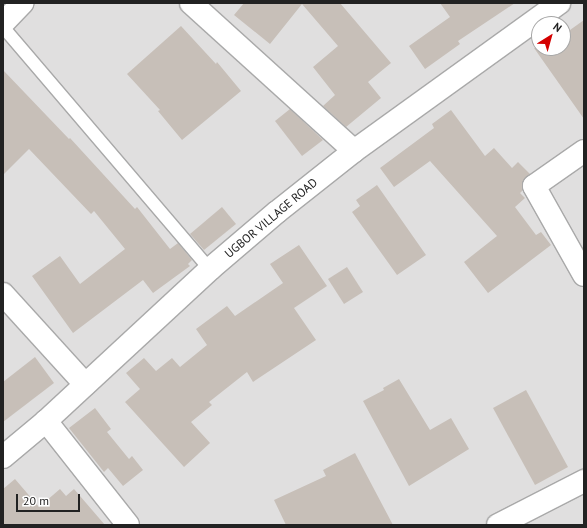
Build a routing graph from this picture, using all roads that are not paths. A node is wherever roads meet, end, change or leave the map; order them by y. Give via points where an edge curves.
1 (22, 3) edge
2 (191, 3) edge
3 (559, 3) edge
4 (3, 23) edge
5 (3, 27) edge
6 (354, 151) junction
7 (584, 151) edge
8 (210, 269) junction
9 (584, 275) edge
10 (3, 294) edge
11 (85, 384) junction
12 (46, 421) junction
13 (3, 457) edge
14 (584, 481) edge
15 (128, 525) edge
16 (498, 525) edge

1 - 4 street
2 - 6 street
3 - 6 street, UGBOR VILLAGE ROAD
5 - 8 lane
6 - 8 street, UGBOR VILLAGE ROAD
7 - 9 street via 534,186
8 - 11 street, UGBOR VILLAGE ROAD
10 - 11 street
11 - 12 street, UGBOR VILLAGE ROAD
12 - 13 street, UGBOR VILLAGE ROAD
12 - 15 street
14 - 16 street

